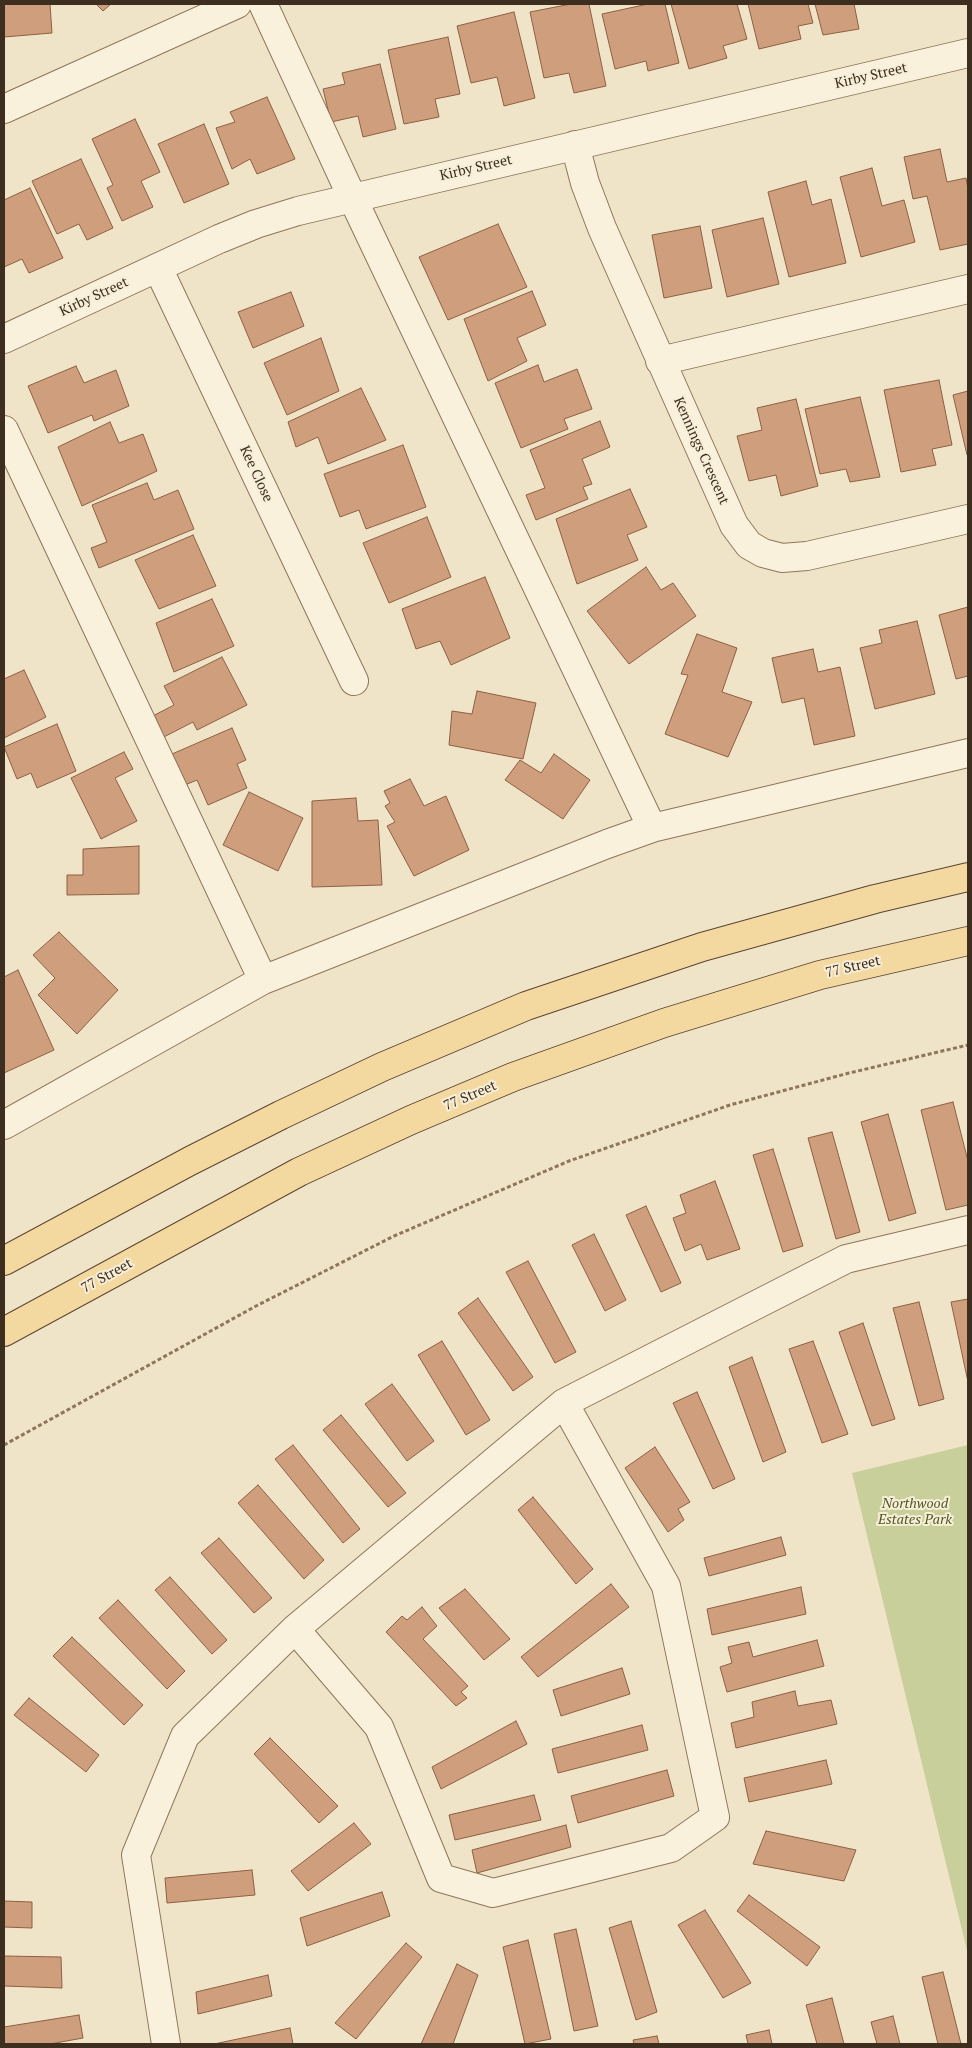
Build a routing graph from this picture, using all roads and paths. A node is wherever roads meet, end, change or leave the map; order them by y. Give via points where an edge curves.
1 (237, 4) edge
2 (263, 4) edge
3 (968, 53) edge
4 (4, 109) edge
5 (575, 145) junction
6 (352, 197) junction
7 (158, 268) junction
8 (968, 289) edge
9 (4, 339) edge
10 (660, 361) junction
11 (4, 430) edge
12 (968, 519) edge
13 (354, 681) dead end
14 (968, 753) edge
15 (652, 828) junction
16 (968, 877) edge
17 (968, 941) edge
18 (263, 980) junction
19 (968, 1045) edge
20 (4, 1125) edge
21 (968, 1230) edge
22 (4, 1261) edge
23 (4, 1332) edge
24 (564, 1403) junction
25 (4, 1445) edge
26 (295, 1629) junction
27 (166, 2044) edge

1 - 4 street
2 - 6 street
3 - 5 street, Kirby Street
5 - 6 street, Kirby Street
5 - 10 street, Kennings Crescent via 591,201
6 - 7 street, Kirby Street via 256,224
6 - 15 street
7 - 9 street, Kirby Street
7 - 13 street, Kee Close
8 - 10 street
10 - 12 street, Kennings Crescent via 734,525 749,545 762,553 782,558 807,556
11 - 18 street
14 - 15 street
15 - 18 street
16 - 22 main road via 702,947 526,1006 382,1066 282,1114
17 - 23 main road, 77 Street via 820,975 664,1023 514,1077 299,1172
18 - 20 street
19 - 25 path via 730,1105 568,1161 385,1240 256,1306
21 - 24 street via 846,1259
24 - 26 street
24 - 26 street via 666,1586 715,1817 671,1848 493,1893 441,1878 379,1727
26 - 27 street via 185,1736 136,1855

